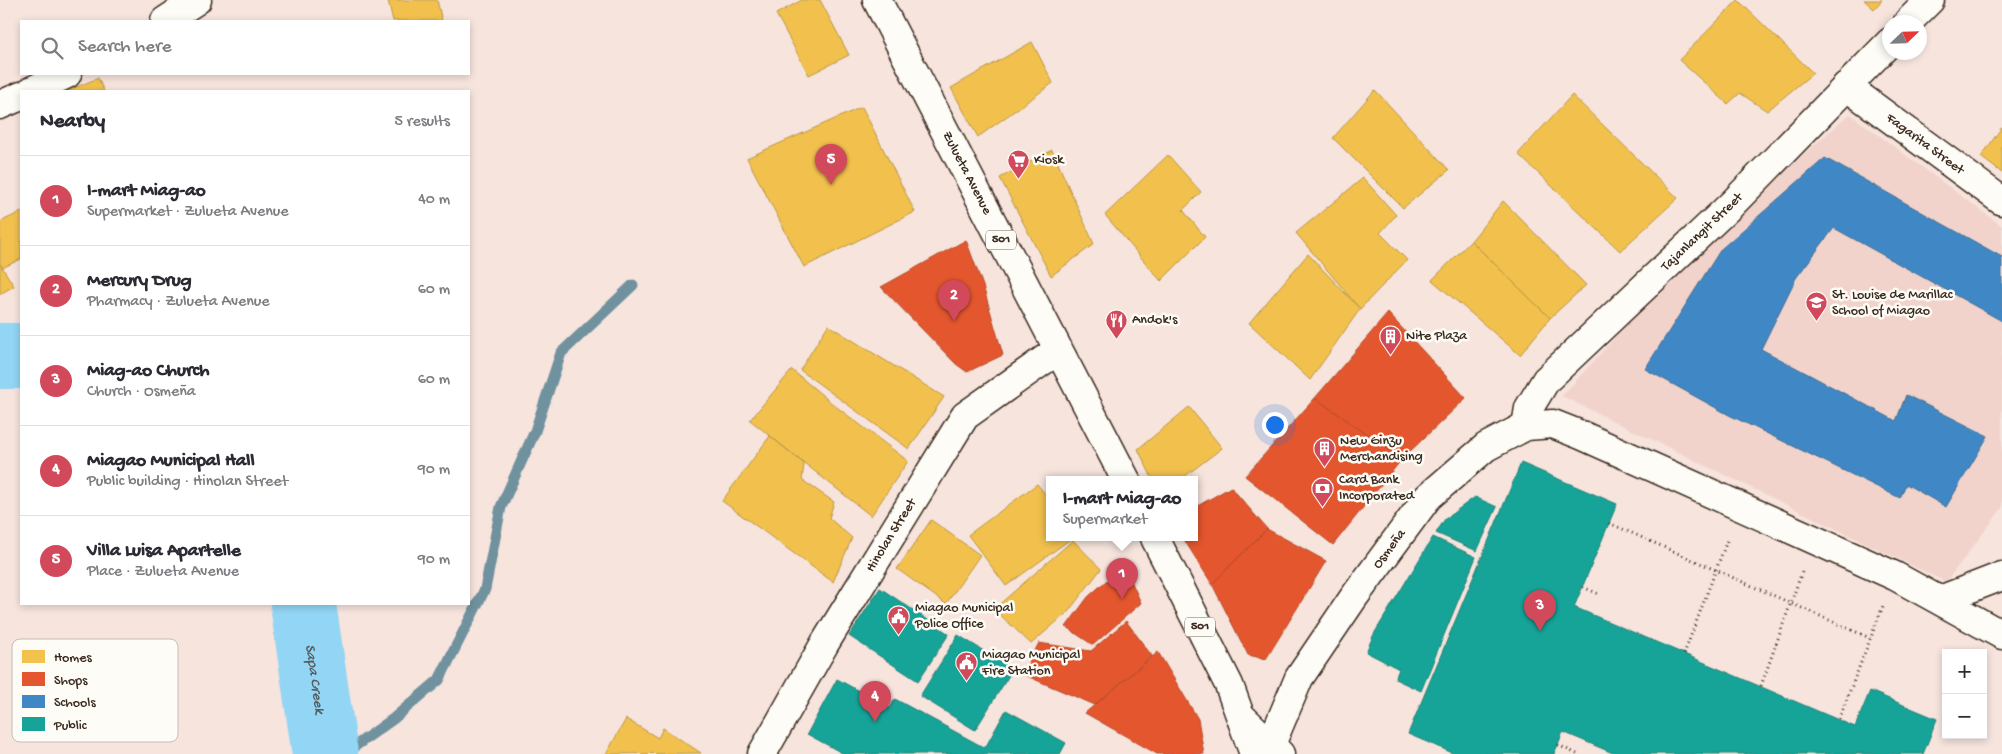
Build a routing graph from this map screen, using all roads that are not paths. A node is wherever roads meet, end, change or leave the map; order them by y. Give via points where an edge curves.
1 (197, 0) edge
2 (878, 0) edge
3 (1930, 0) edge
4 (1915, 15) edge
5 (167, 20) edge
6 (1882, 50) edge
7 (65, 75) edge
8 (1846, 86) junction
9 (33, 90) edge
10 (20, 96) edge
11 (0, 104) edge
12 (2002, 201) edge
13 (1058, 350) junction
14 (1526, 426) junction
15 (1124, 476) edge
16 (1156, 541) edge
17 (2002, 576) edge
18 (1940, 600) junction
19 (2001, 628) edge
20 (1269, 747) edge
21 (762, 754) edge

1 - 5 street
2 - 13 street, Zulueta Avenue / 501
3 - 4 street
6 - 8 street, Tajanlangit Street
7 - 9 street
8 - 12 street, Fagarita Street
8 - 14 street, Tajanlangit Street via 1732,204 1546,380 1529,408
10 - 11 street
13 - 15 street, Zulueta Avenue / 501
13 - 21 street, Hinolan Street via 965,416 825,643
14 - 18 street, Osmeña via 1553,424 1806,535
14 - 20 street, Osmeña via 1486,447 1428,497 1299,678
16 - 20 street, 501 via 1243,718
17 - 18 street
18 - 19 street

